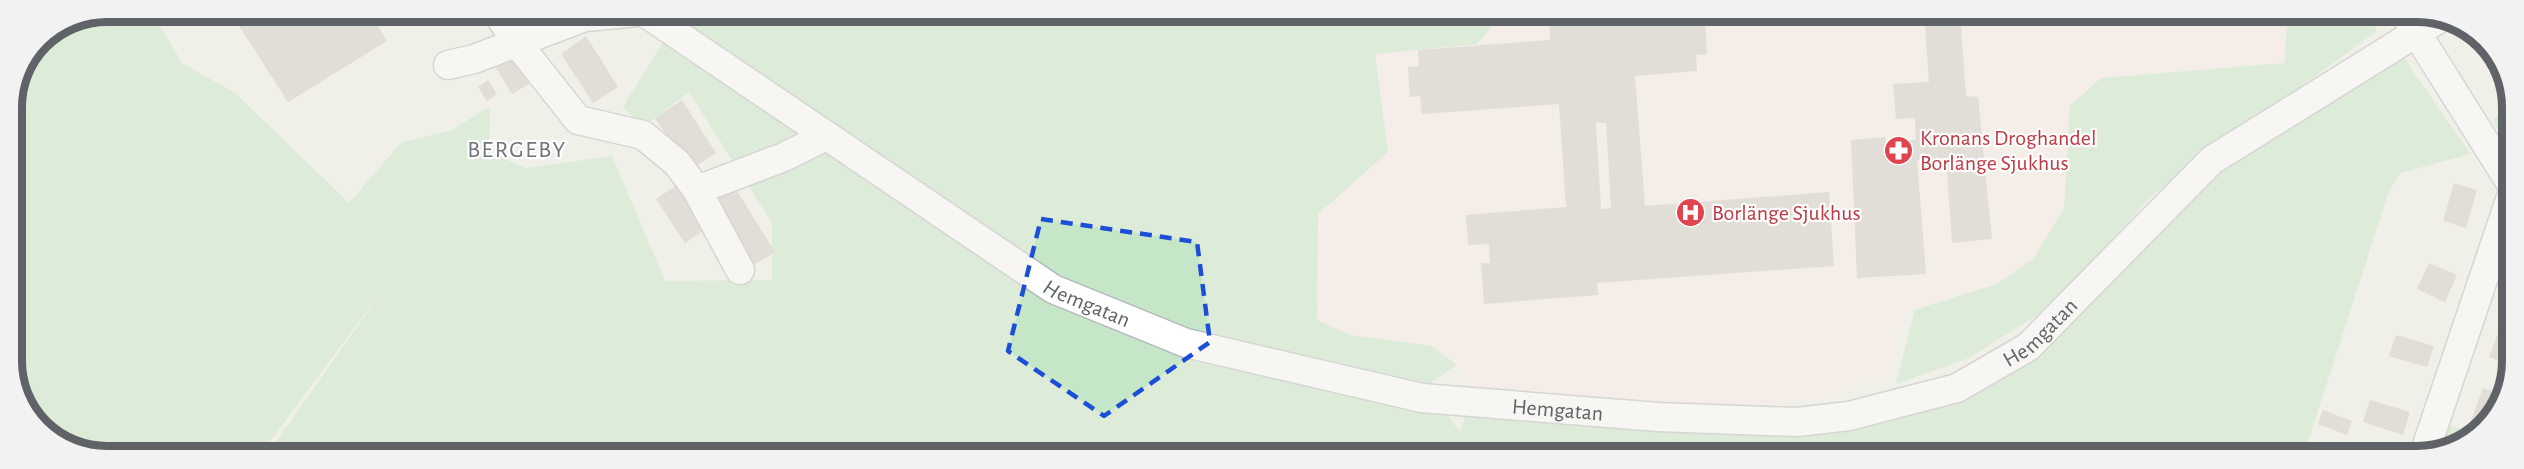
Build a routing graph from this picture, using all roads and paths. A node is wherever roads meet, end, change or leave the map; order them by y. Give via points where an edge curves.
1 (503, 22) edge
2 (572, 22) edge
3 (659, 22) edge
4 (2418, 22) edge
5 (2421, 22) edge
6 (517, 43) junction
7 (448, 65) dead end
8 (826, 136) junction
9 (2502, 168) edge
10 (698, 190) junction
11 (2502, 226) edge
12 (740, 270) dead end
13 (2427, 445) edge

1 - 6 street
2 - 6 street
3 - 8 street, Hemgatan
4 - 8 street, Hemgatan via 2212,160 2028,347 1957,388 1849,416 1797,423 1658,417 1422,398 1186,343 1053,289
5 - 9 street
6 - 7 street
6 - 10 street via 578,120 643,135 677,163
8 - 10 street via 784,157
10 - 12 street
11 - 13 street

